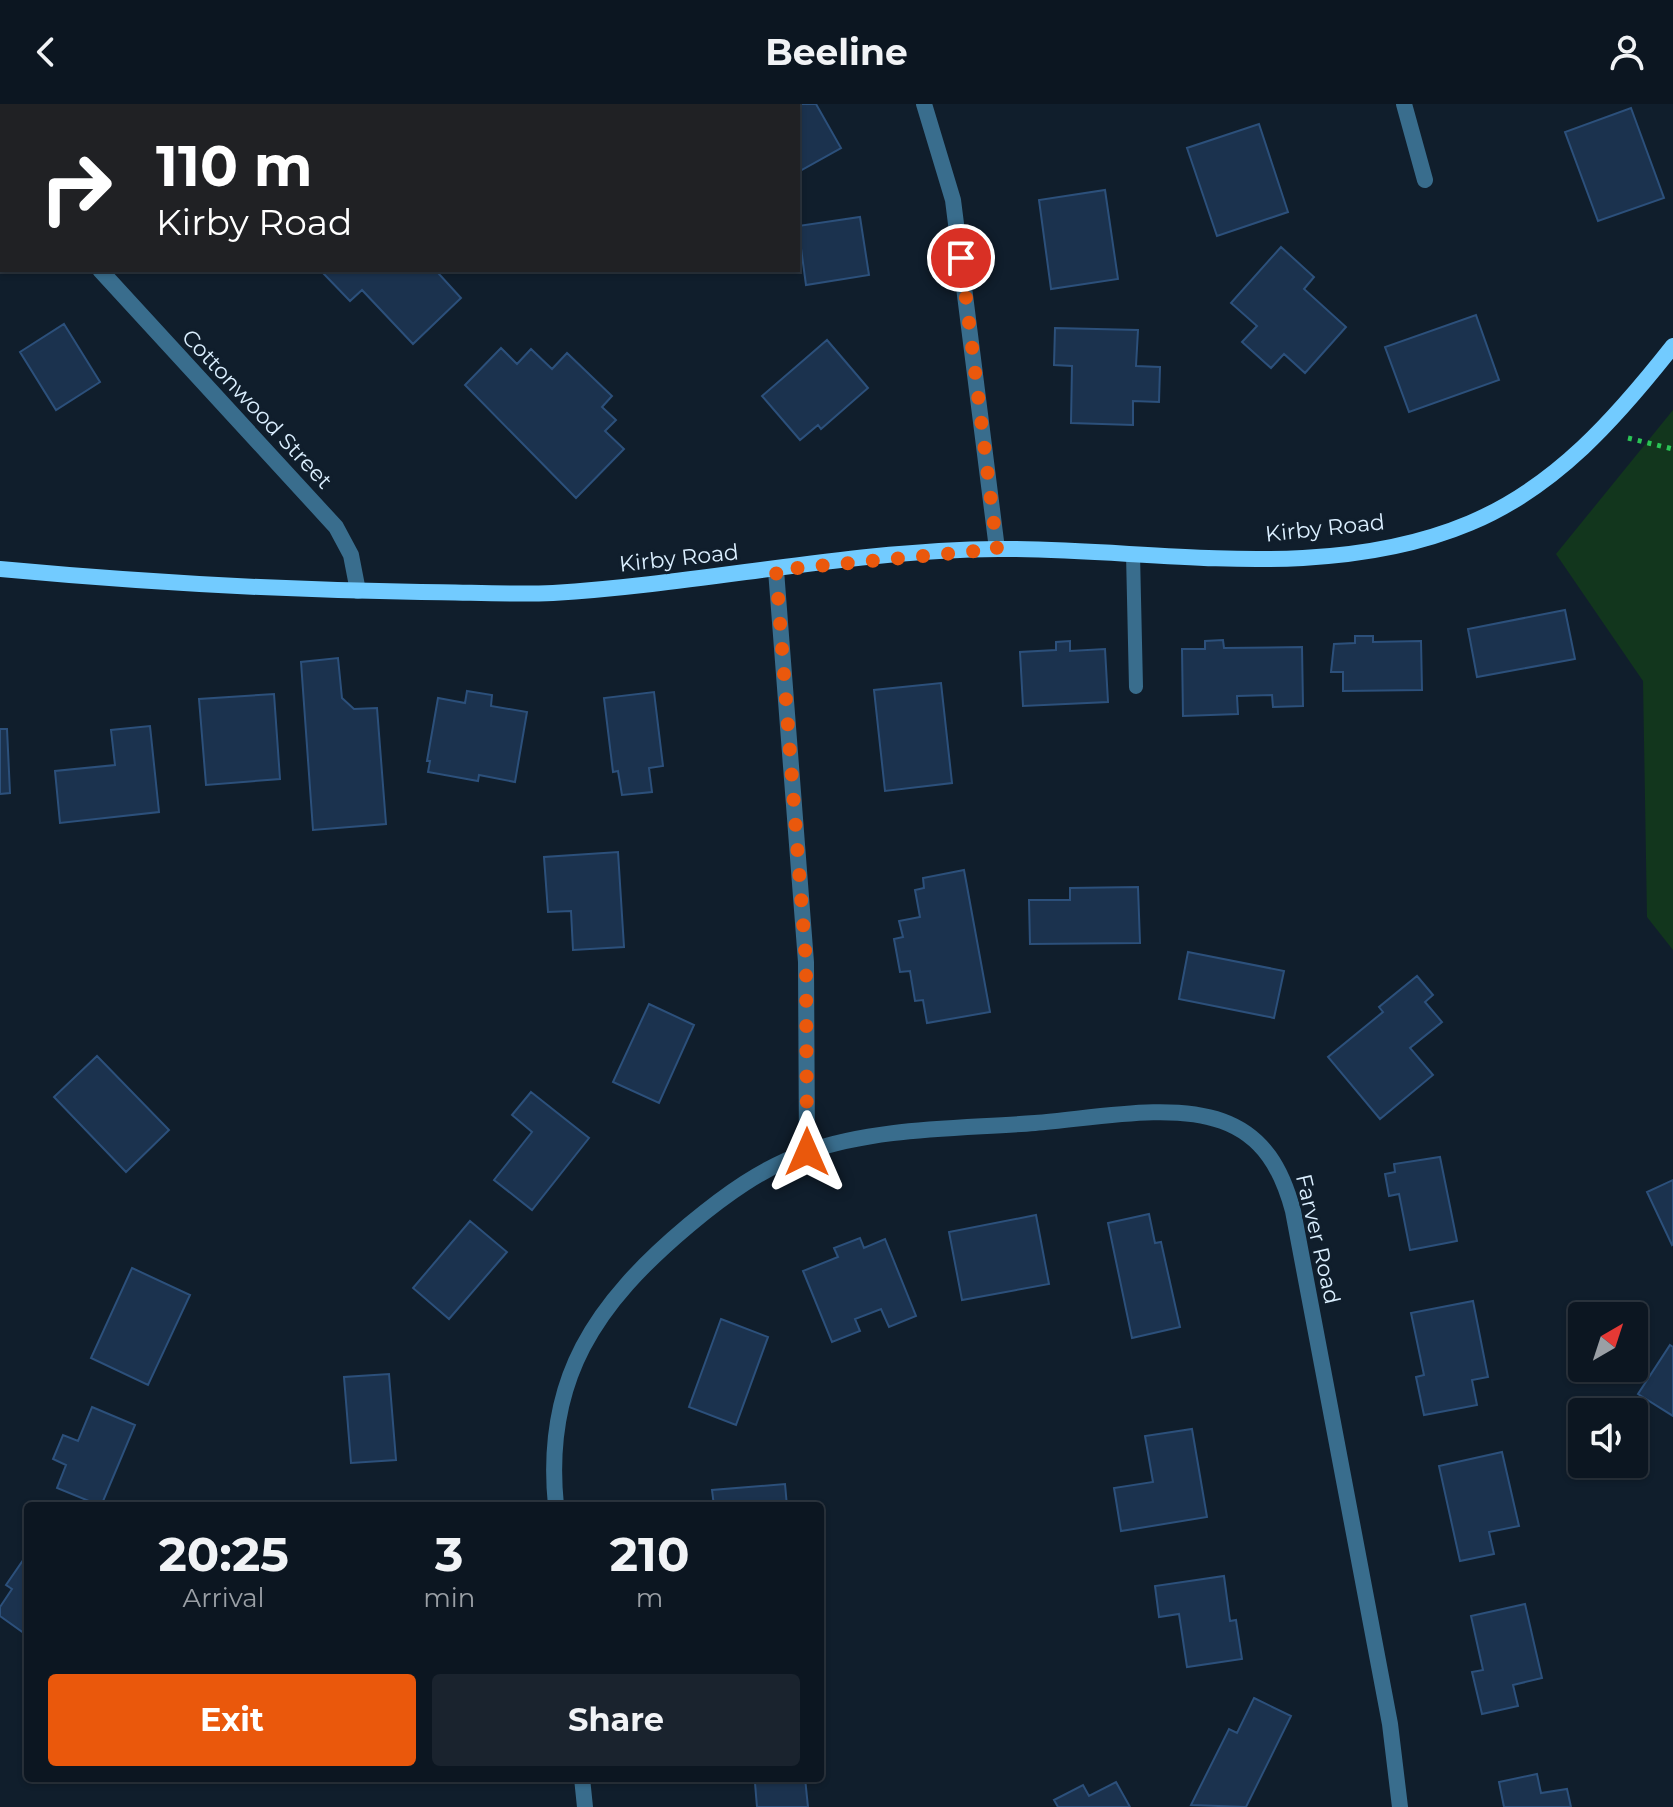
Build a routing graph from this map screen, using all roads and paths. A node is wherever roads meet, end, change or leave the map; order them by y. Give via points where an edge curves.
1 (924, 104) edge
2 (1404, 104) edge
3 (1425, 180) dead end
4 (102, 272) edge
5 (1673, 346) edge
6 (1600, 433) junction
7 (1673, 449) edge
8 (997, 549) junction
9 (1133, 554) junction
10 (0, 569) edge
11 (776, 570) junction
12 (358, 591) junction
13 (1136, 687) dead end
14 (807, 1152) junction
15 (556, 1502) edge
16 (582, 1782) edge
17 (585, 1807) edge
18 (1400, 1807) edge

1 - 8 street via 953,200
2 - 3 street
4 - 12 street, Cottonwood Street via 336,527 351,555
5 - 6 main road, Kirby Road
6 - 7 path
6 - 9 main road, Kirby Road via 1549,477 1503,507 1467,524 1404,541 1304,557
8 - 9 main road, Kirby Road
8 - 11 main road, Kirby Road
9 - 13 lane
10 - 12 main road, Kirby Road via 127,581
11 - 12 main road, Kirby Road via 550,593
11 - 14 street via 806,962
14 - 15 street, Farver Road via 728,1194 653,1256 612,1299 582,1342 565,1385 554,1435
14 - 18 street, Farver Road via 870,1136 1194,1114 1251,1135 1270,1155 1285,1180 1293,1211 1390,1724
16 - 17 street

